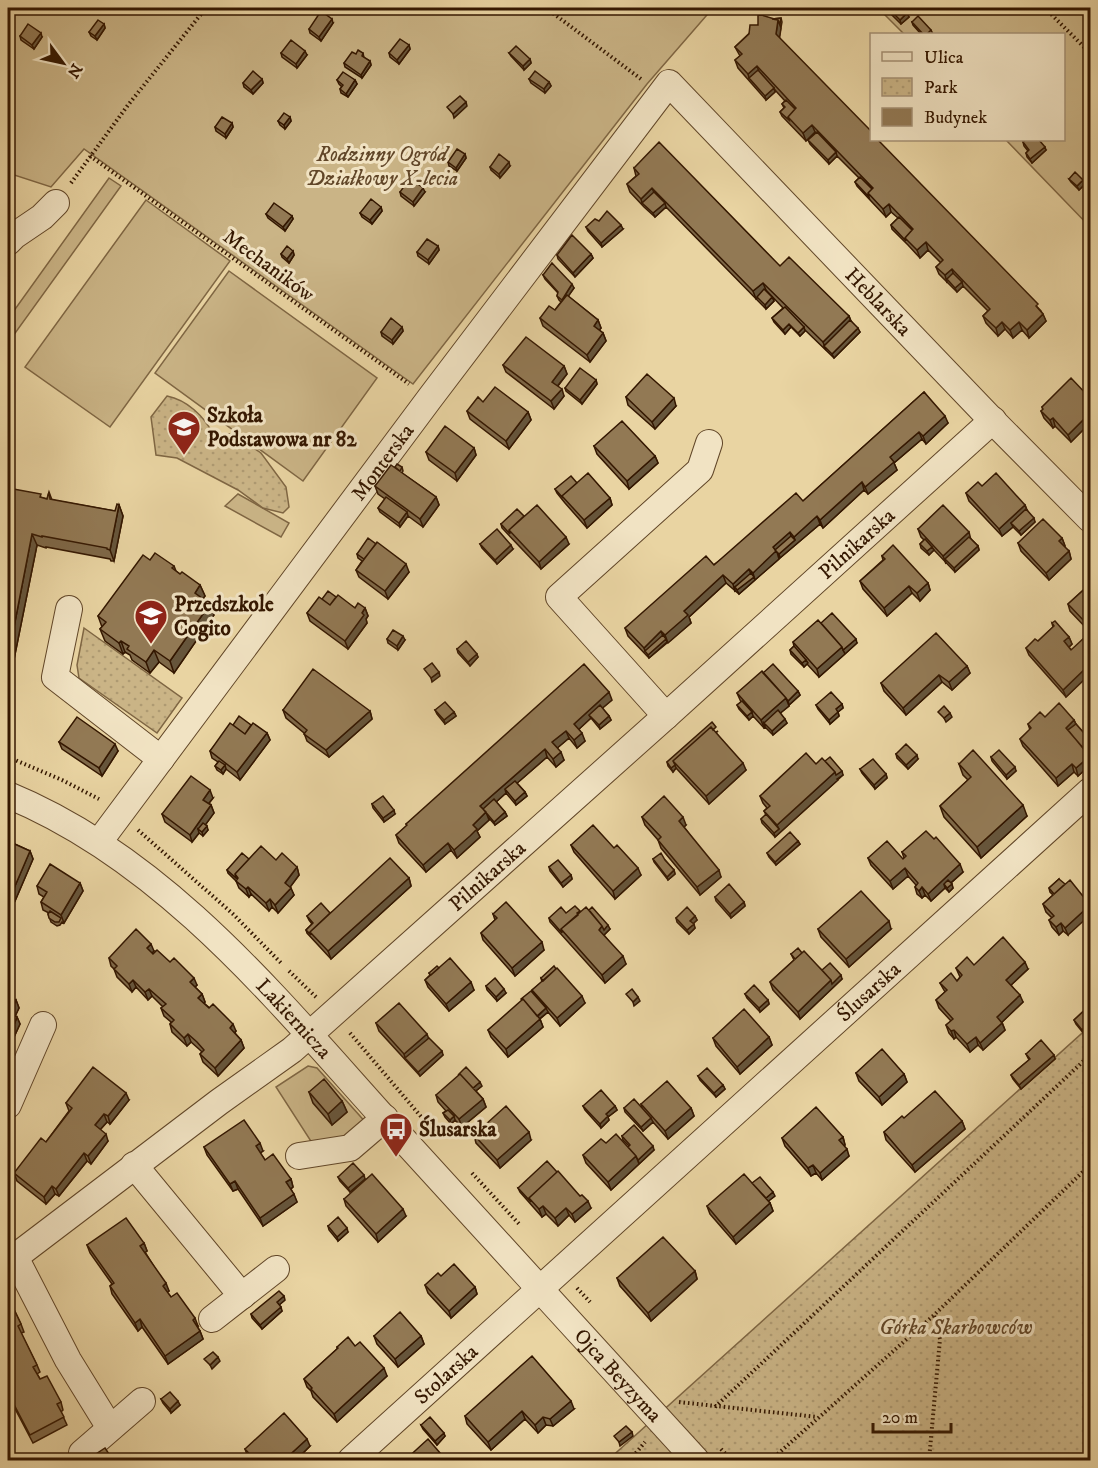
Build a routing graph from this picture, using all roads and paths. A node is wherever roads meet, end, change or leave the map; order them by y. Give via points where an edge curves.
1 (206, 8) edge
2 (546, 8) edge
3 (1045, 8) edge
4 (1090, 53) edge
5 (658, 84) junction
6 (90, 156) junction
7 (56, 203) joint
8 (8, 242) edge
9 (429, 398) junction
10 (993, 420) junction
11 (709, 443) dead end
12 (1090, 519) edge
13 (69, 609) dead end
14 (666, 716) junction
15 (8, 757) edge
16 (161, 759) junction
17 (1090, 791) edge
18 (8, 795) edge
19 (106, 803) dead end
20 (99, 842) junction
21 (43, 1025) dead end
22 (345, 1026) dead end
23 (309, 1035) junction
24 (1090, 1055) edge
25 (8, 1106) edge
26 (385, 1118) junction
27 (433, 1131) dead end
28 (299, 1156) dead end
29 (134, 1165) junction
30 (1090, 1165) edge
31 (471, 1172) dead end
32 (521, 1227) dead end
33 (11, 1258) edge
34 (276, 1269) dead end
35 (540, 1289) junction
36 (242, 1296) junction
37 (934, 1315) junction
38 (212, 1319) dead end
39 (142, 1401) dead end
40 (679, 1402) dead end
41 (715, 1407) junction
42 (818, 1417) junction
43 (110, 1428) junction
44 (82, 1453) dead end
45 (351, 1461) edge
46 (696, 1461) edge
47 (771, 1461) edge
48 (929, 1461) edge

1 - 6 path
2 - 5 path
3 - 4 path
5 - 9 street, Monterska
5 - 10 street, Heblarska
6 - 7 path
6 - 9 path, Mechaników
7 - 8 street
9 - 16 street, Monterska
10 - 12 street, Heblarska
10 - 14 street, Pilnikarska
11 - 14 street via 700,470 559,597
13 - 16 street via 55,677
14 - 23 street, Pilnikarska
15 - 19 path
16 - 20 street, Monterska
17 - 35 street, Ślusarska
18 - 20 street, Lakiernicza
20 - 23 street, Lakiernicza via 212,933
21 - 25 street
22 - 27 path
23 - 26 street, Lakiernicza
23 - 29 street, Pilnikarska
24 - 41 path
26 - 28 street via 350,1148
26 - 35 street, Lakiernicza
29 - 33 street, Pilnikarska
29 - 36 street
30 - 37 path
31 - 32 path
33 - 43 street
34 - 36 street
35 - 45 street, Stolarska
35 - 46 street, Ojca Beyzyma
36 - 38 street
37 - 42 path
37 - 48 path via 940,1339
39 - 43 street
40 - 41 path
41 - 42 path
42 - 47 path
43 - 44 street

